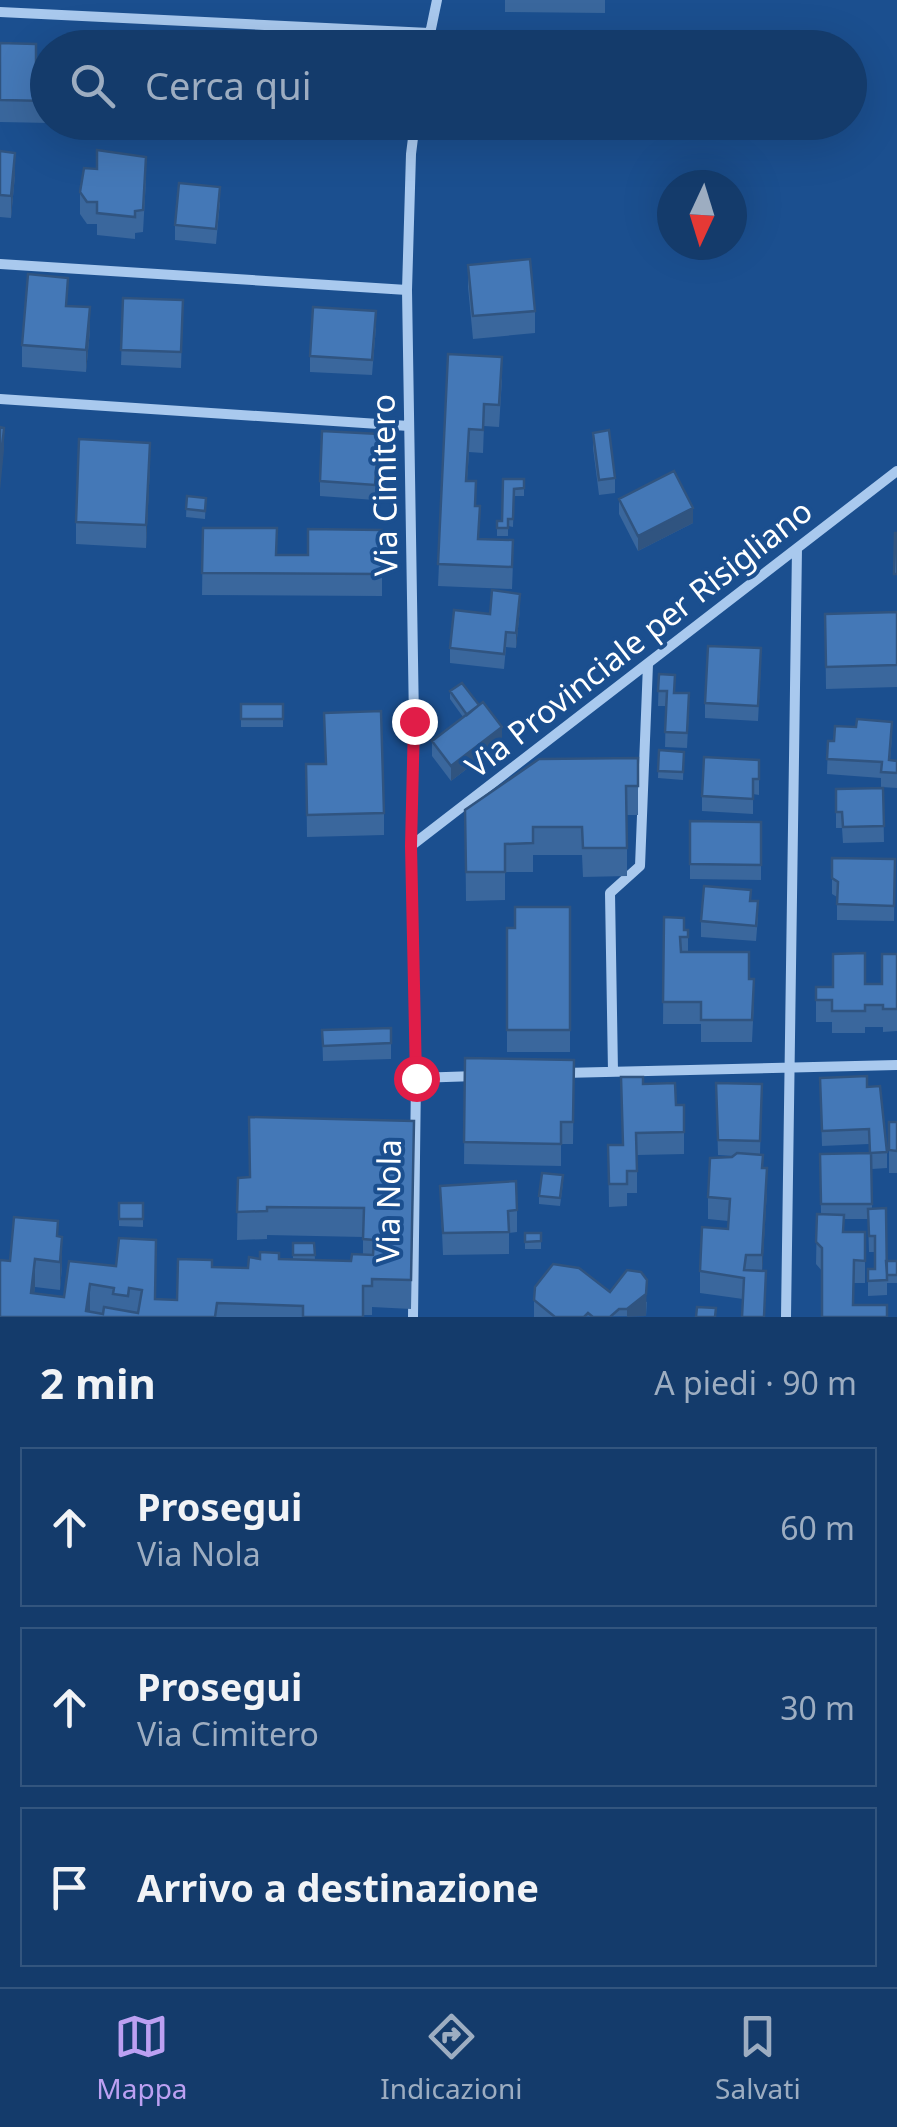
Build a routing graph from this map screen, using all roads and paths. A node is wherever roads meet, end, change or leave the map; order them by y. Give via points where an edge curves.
1 (437, 0) edge
2 (0, 12) edge
3 (368, 30) edge
4 (430, 30) edge
5 (413, 140) edge
6 (0, 264) edge
7 (407, 290) junction
8 (0, 399) edge
9 (409, 426) junction
10 (897, 471) edge
11 (797, 548) junction
12 (648, 664) junction
13 (411, 846) junction
14 (897, 1065) edge
15 (789, 1067) junction
16 (613, 1072) junction
17 (554, 1074) edge
18 (495, 1076) edge
19 (416, 1078) junction
20 (413, 1317) edge
21 (786, 1317) edge

1 - 4 street
2 - 3 street
5 - 7 street, Via Cimitero
6 - 7 street
7 - 9 street, Via Cimitero
8 - 9 street
9 - 13 street, Via Cimitero
10 - 11 street, Via Provinciale per Risigliano
11 - 12 street, Via Provinciale per Risigliano
11 - 15 street
12 - 13 street, Via Provinciale per Risigliano
12 - 16 street via 640,866 610,893
13 - 19 street, Via Nola
14 - 15 street
15 - 16 street
15 - 21 street
16 - 17 street
18 - 19 street
19 - 20 street, Via Nola

